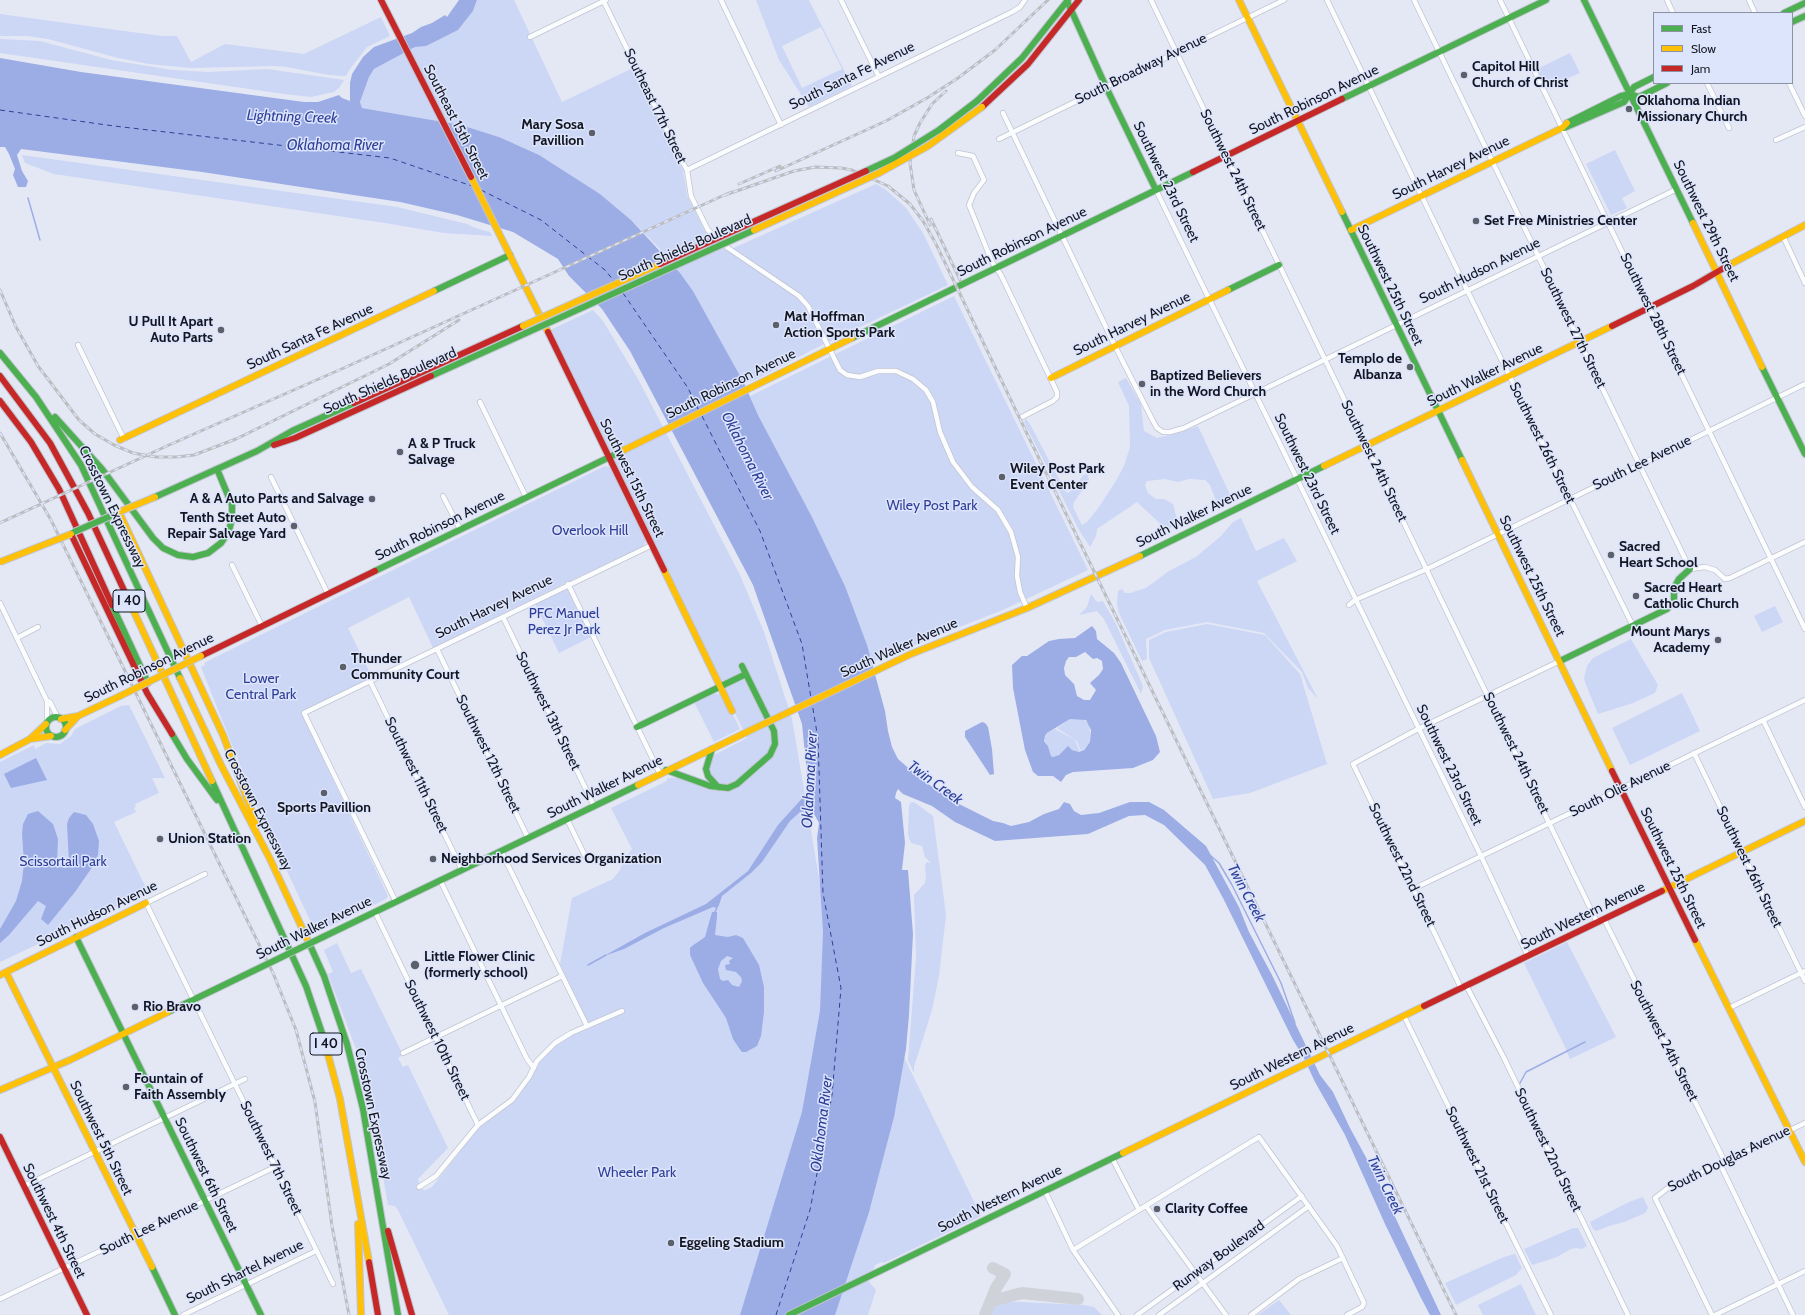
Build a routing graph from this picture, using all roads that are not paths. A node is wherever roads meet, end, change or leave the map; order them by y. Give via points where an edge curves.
1 (381, 0) edge
2 (604, 0) edge
3 (721, 0) edge
4 (841, 0) edge
5 (1024, 0) edge
6 (1067, 0) edge
7 (1079, 0) edge
8 (1151, 0) edge
9 (1239, 0) edge
10 (1284, 0) edge
11 (1327, 0) edge
12 (1414, 0) edge
13 (1500, 0) edge
14 (1546, 0) edge
15 (1584, 0) edge
16 (1667, 0) edge
17 (1749, 0) edge
18 (1805, 3) edge
19 (1071, 10) junction
20 (1673, 12) edge
21 (1755, 12) edge
22 (1786, 12) edge
23 (1805, 16) edge
24 (1247, 18) junction
25 (1509, 18) junction
26 (1793, 22) edge
27 (530, 37) dead end
28 (1439, 52) junction
29 (1176, 53) junction
30 (879, 77) junction
31 (1653, 78) edge
32 (1665, 84) edge
33 (1707, 84) edge
34 (1789, 84) edge
35 (1370, 86) junction
36 (1106, 87) junction
37 (1630, 94) junction
38 (1004, 113) dead end
39 (1805, 116) edge
40 (1298, 122) junction
41 (781, 125) junction
42 (1805, 127) edge
43 (1562, 128) junction
44 (1729, 128) dead end
45 (1012, 132) junction
46 (999, 139) dead end
47 (1776, 140) dead end
48 (958, 153) dead end
49 (1226, 156) junction
50 (1492, 162) junction
51 (687, 170) junction
52 (1677, 189) junction
53 (1156, 190) junction
54 (1422, 196) junction
55 (1608, 222) junction
56 (1805, 225) edge
57 (1351, 230) junction
58 (1062, 236) junction
59 (1783, 236) junction
60 (509, 253) junction
61 (1538, 256) junction
62 (1279, 265) junction
63 (996, 268) junction
64 (1717, 272) junction
65 (1805, 283) edge
66 (1467, 290) junction
67 (1210, 300) junction
68 (1650, 308) junction
69 (1397, 325) junction
70 (1580, 342) junction
71 (78, 345) dead end
72 (1115, 346) junction
73 (829, 350) junction
74 (0, 353) edge
75 (1325, 360) junction
76 (0, 376) edge
77 (1510, 376) junction
78 (1050, 378) junction
79 (1805, 384) edge
80 (1255, 393) junction
81 (36, 397) junction
82 (1778, 397) junction
83 (0, 401) edge
84 (480, 402) dead end
85 (1438, 412) junction
86 (1022, 416) dead end
87 (1710, 430) junction
88 (122, 440) joint
89 (1367, 446) junction
90 (257, 451) junction
91 (1805, 454) edge
92 (608, 457) junction
93 (1639, 465) junction
94 (217, 469) junction
95 (271, 477) dead end
96 (1297, 480) junction
97 (444, 496) dead end
98 (526, 497) junction
99 (1570, 499) junction
100 (119, 512) junction
101 (460, 529) junction
102 (72, 533) junction
103 (1498, 533) junction
104 (1805, 542) edge
105 (652, 545) junction
106 (1771, 559) junction
107 (0, 562) edge
108 (232, 565) dead end
109 (1427, 569) junction
110 (1690, 569) junction
111 (568, 584) junction
112 (328, 594) junction
113 (1355, 600) junction
114 (0, 603) edge
115 (1349, 605) dead end
116 (1028, 608) junction
117 (503, 617) junction
118 (262, 626) junction
119 (1633, 626) junction
120 (38, 627) dead end
121 (1805, 629) edge
122 (17, 638) junction
123 (437, 649) junction
124 (1560, 661) junction
125 (742, 666) dead end
126 (746, 674) junction
127 (370, 681) junction
128 (148, 683) junction
129 (720, 687) junction
130 (1488, 696) junction
131 (1805, 700) edge
132 (47, 701) junction
133 (732, 711) dead end
134 (78, 716) junction
135 (60, 718) junction
136 (1763, 720) junction
137 (47, 723) junction
138 (637, 727) junction
139 (1418, 729) junction
140 (65, 730) junction
141 (51, 736) junction
142 (30, 739) junction
143 (712, 749) junction
144 (1694, 753) junction
145 (0, 755) edge
146 (666, 770) junction
147 (660, 774) junction
148 (718, 787) junction
149 (1622, 789) junction
150 (594, 806) junction
151 (1805, 807) edge
152 (227, 814) junction
153 (567, 819) junction
154 (1805, 821) edge
155 (1550, 824) junction
156 (528, 838) junction
157 (501, 851) junction
158 (1741, 852) junction
159 (1481, 856) junction
160 (586, 858) dead end
161 (270, 859) junction
162 (462, 870) junction
163 (205, 874) dead end
164 (440, 880) junction
165 (1669, 887) junction
166 (1413, 889) junction
167 (396, 902) junction
168 (146, 903) junction
169 (375, 912) junction
170 (1604, 919) junction
171 (1597, 922) junction
172 (76, 937) junction
173 (1528, 956) junction
174 (6, 972) junction
175 (1803, 972) edge
176 (0, 975) edge
177 (562, 976) junction
178 (1805, 981) edge
179 (1464, 987) junction
180 (193, 1000) junction
181 (501, 1006) junction
182 (1729, 1008) junction
183 (622, 1011) dead end
184 (1404, 1016) junction
185 (587, 1026) junction
186 (124, 1034) junction
187 (436, 1038) junction
188 (403, 1053) dead end
189 (52, 1066) junction
190 (534, 1068) junction
191 (245, 1079) dead end
192 (234, 1084) junction
193 (0, 1090) edge
194 (164, 1118) junction
195 (1805, 1123) edge
196 (478, 1125) junction
197 (1790, 1131) junction
198 (0, 1137) edge
199 (94, 1152) junction
200 (1112, 1158) junction
201 (1805, 1162) edge
202 (1722, 1163) junction
203 (275, 1167) junction
204 (24, 1186) junction
205 (418, 1187) dead end
206 (1044, 1190) junction
207 (357, 1194) junction
208 (1302, 1196) junction
209 (205, 1201) junction
210 (380, 1205) junction
211 (1146, 1206) junction
212 (1309, 1206) junction
213 (1139, 1210) junction
214 (135, 1235) junction
215 (1073, 1250) junction
216 (316, 1251) junction
217 (1343, 1258) junction
218 (65, 1269) junction
219 (1805, 1271) edge
220 (1195, 1273) junction
221 (246, 1284) junction
222 (333, 1284) dead end
223 (1203, 1284) junction
224 (1778, 1284) junction
225 (0, 1299) edge
226 (87, 1315) edge
227 (174, 1315) edge
228 (183, 1315) edge
229 (261, 1315) edge
230 (362, 1315) edge
231 (378, 1315) edge
232 (398, 1315) edge
233 (412, 1315) edge
234 (789, 1315) edge
235 (1118, 1315) edge
236 (1137, 1315) edge
237 (1160, 1315) edge
238 (1226, 1315) edge
239 (1251, 1315) edge
240 (1347, 1315) edge
241 (1551, 1315) edge
242 (1628, 1315) edge
243 (1714, 1315) edge
244 (1793, 1315) edge

1 - 60 main road, Southeast 15th Street
2 - 27 street
2 - 51 street, Southeast 17th Street
3 - 41 street
4 - 30 street
5 - 30 street, South Santa Fe Avenue via 1020,7 1012,12
6 - 19 main road, Southwest 23rd Street
6 - 90 main road, South Shields Boulevard, bridge via 1022,58 977,101 939,130 894,158 292,431
7 - 19 main road, South Shields Boulevard
8 - 29 street, Southwest 24th Street
9 - 24 main road, Southwest 25th Street
10 - 24 street, South Broadway Avenue
11 - 35 street, Southwest 26th Street
12 - 28 street, Southwest 27th Street
13 - 25 street, Southwest 28th Street
14 - 25 main road, South Robinson Avenue
15 - 37 main road, Southwest 29th Street
16 - 20 street
17 - 21 street
18 - 22 main road
19 - 36 main road, Southwest 23rd Street
19 - 90 main road, South Shields Boulevard, bridge via 1028,64 982,107 928,146 879,173 295,438
23 - 26 main road
24 - 29 street, South Broadway Avenue
24 - 40 main road, Southwest 25th Street
25 - 28 main road, South Robinson Avenue
25 - 43 street, Southwest 28th Street
28 - 35 main road, South Robinson Avenue
28 - 50 street, Southwest 27th Street
29 - 36 street, South Broadway Avenue
29 - 49 street, Southwest 24th Street
30 - 41 street, South Santa Fe Avenue
31 - 37 main road, South Harvey Avenue via 1634,87
32 - 37 main road via 1639,97
33 - 44 street
34 - 39 street
35 - 40 main road, South Robinson Avenue
35 - 54 street, Southwest 26th Street
36 - 45 street, South Broadway Avenue
36 - 53 main road, Southwest 23rd Street
37 - 43 main road, South Harvey Avenue via 1624,102
37 - 52 main road, Southwest 29th Street
38 - 45 street
40 - 49 main road, South Robinson Avenue
40 - 57 main road, Southwest 25th Street
41 - 51 street, South Santa Fe Avenue
42 - 47 street
43 - 50 main road, South Harvey Avenue
43 - 55 street, Southwest 28th Street
45 - 46 street, South Broadway Avenue
45 - 58 street
48 - 63 street via 973,156 984,180 969,205
49 - 53 main road, South Robinson Avenue
49 - 62 street, Southwest 24th Street
50 - 54 main road, South Harvey Avenue
50 - 61 street, Southwest 27th Street
51 - 73 street, Southeast 17th Street via 691,196 708,230 728,248 799,296 808,306
52 - 55 street, South Hudson Avenue
52 - 64 main road, Southwest 29th Street
53 - 58 main road, South Robinson Avenue
53 - 67 street, Southwest 23rd Street
54 - 57 main road, South Harvey Avenue
54 - 66 street, Southwest 26th Street
55 - 61 street, South Hudson Avenue
55 - 68 street, Southwest 28th Street
56 - 59 main road, South Walker Avenue
57 - 69 main road, Southwest 25th Street
58 - 63 main road, South Robinson Avenue
58 - 72 street
59 - 64 main road, South Walker Avenue
59 - 65 street
60 - 88 main road, South Santa Fe Avenue
60 - 92 main road, Southwest 15th Street
61 - 66 street, South Hudson Avenue
61 - 70 street, Southwest 27th Street
62 - 67 main road, South Harvey Avenue
62 - 75 street, Southwest 24th Street
63 - 73 main road, South Robinson Avenue
63 - 78 street
64 - 68 main road, South Walker Avenue
64 - 82 main road, Southwest 29th Street
66 - 69 street, South Hudson Avenue
66 - 77 street, Southwest 26th Street
67 - 72 main road, South Harvey Avenue
67 - 80 street, Southwest 23rd Street
68 - 70 main road, South Walker Avenue
68 - 87 street, Southwest 28th Street
69 - 75 street, South Hudson Avenue
69 - 85 main road, Southwest 25th Street
70 - 77 main road, South Walker Avenue
70 - 93 street, Southwest 27th Street
71 - 88 street
72 - 78 main road, South Harvey Avenue
72 - 80 street, South Hudson Avenue via 1157,428 1163,432 1184,428
73 - 92 main road, South Robinson Avenue
73 - 116 street, Southeast 17th Street via 840,370 847,375 860,376 881,370 896,371 913,378 926,390 933,402 940,432 953,462 972,487 998,510 1011,532 1018,557 1017,576 1020,592
74 - 81 main road, Crosstown Expressway / I 40
75 - 80 street, South Hudson Avenue
75 - 89 street, Southwest 24th Street
76 - 152 main road, Crosstown Expressway / I 40 via 46,438 74,487
77 - 85 main road, South Walker Avenue
77 - 99 street, Southwest 26th Street
78 - 86 street via 1057,392 1056,399
79 - 82 street, South Lee Avenue
80 - 96 street, Southwest 23rd Street
81 - 94 main road via 90,454 153,538 170,552 186,557 208,553 221,543 229,531 232,505
81 - 161 main road, Crosstown Expressway / I 40 via 66,441 91,485 221,765
82 - 87 street, South Lee Avenue
82 - 91 main road, Southwest 29th Street
83 - 128 main road via 31,442 60,489
84 - 98 street
85 - 89 main road, South Walker Avenue
85 - 103 main road, Southwest 25th Street
87 - 93 street, South Lee Avenue
87 - 106 street, Southwest 28th Street
89 - 96 main road, South Walker Avenue
89 - 109 street, Southwest 24th Street
90 - 94 main road, South Shields Boulevard
92 - 98 main road, South Robinson Avenue
92 - 105 main road, Southwest 15th Street
93 - 99 street, South Lee Avenue
93 - 110 street, Southwest 27th Street
94 - 100 main road, South Shields Boulevard, bridge
95 - 112 street
96 - 113 street, Southwest 23rd Street
96 - 116 main road, South Walker Avenue
97 - 101 street
98 - 101 main road, South Robinson Avenue
99 - 103 street, South Lee Avenue
99 - 119 street, Southwest 26th Street
100 - 102 main road, South Shields Boulevard, bridge
100 - 161 main road via 220,728
101 - 112 main road, South Robinson Avenue
102 - 107 main road, South Shields Boulevard, bridge
102 - 152 main road via 147,693 186,759
103 - 109 street, South Lee Avenue
103 - 124 main road, Southwest 25th Street
104 - 106 street
105 - 111 street, South Harvey Avenue
105 - 129 main road, Southwest 15th Street
106 - 110 street via 1725,579 1715,570 1705,567
106 - 121 street, Southwest 28th Street
108 - 118 street
109 - 113 street, South Lee Avenue
109 - 130 street, Southwest 24th Street
110 - 119 main road via 1684,573 1674,588 1674,601 1671,605
111 - 117 street, South Harvey Avenue
111 - 138 street
112 - 118 main road, South Robinson Avenue
113 - 115 street, South Lee Avenue
113 - 139 street, Southwest 23rd Street
114 - 122 street
116 - 143 main road, South Walker Avenue, bridge via 911,654
117 - 123 street, South Harvey Avenue
117 - 150 street, Southwest 13th Street
118 - 128 main road, South Robinson Avenue, bridge
119 - 124 main road
120 - 122 street
122 - 132 street
123 - 127 street, South Harvey Avenue
123 - 156 street, Southwest 12th Street
124 - 130 street
124 - 149 main road, Southwest 25th Street
125 - 126 main road
126 - 129 main road
126 - 148 main road via 774,731 775,744 770,755 737,784 728,788
127 - 162 street, Southwest 11th Street
127 - 167 street, South Harvey Avenue via 304,713
128 - 134 main road, South Robinson Avenue, bridge
129 - 133 main road, Southwest 15th Street
129 - 138 main road
130 - 139 street
130 - 155 street, Southwest 24th Street
131 - 136 street, South Olie Avenue
132 - 135 street
132 - 137 street
134 - 135 main road, South Robinson Avenue
134 - 140 main road, South Robinson Avenue
135 - 137 main road via 52,718
135 - 140 main road via 65,723
136 - 144 street, South Olie Avenue
136 - 151 street
137 - 141 main road via 47,731
137 - 142 main road
138 - 147 street
139 - 159 street, Southwest 23rd Street
139 - 166 street, Southwest 22nd Street via 1353,764
140 - 141 main road via 60,736
141 - 142 main road
142 - 145 main road
143 - 146 main road, South Walker Avenue
143 - 148 main road via 706,770
144 - 149 street, South Olie Avenue
144 - 158 street, Southwest 26th Street
146 - 147 main road, South Walker Avenue
146 - 148 main road
147 - 150 main road, South Walker Avenue
149 - 155 street, South Olie Avenue
149 - 165 main road, Southwest 25th Street
150 - 153 main road, South Walker Avenue
152 - 207 main road, Crosstown Expressway / I 40 via 296,962 320,1025 340,1099
153 - 156 main road, South Walker Avenue
153 - 160 street
154 - 158 main road, South Western Avenue
155 - 159 street, South Olie Avenue
155 - 171 street, Southwest 24th Street
156 - 157 main road, South Walker Avenue
157 - 162 main road, South Walker Avenue
157 - 177 street
158 - 165 main road, South Western Avenue
158 - 175 street, Southwest 26th Street
159 - 166 street, South Olie Avenue
159 - 173 street, Southwest 23rd Street
161 - 210 main road, Crosstown Expressway / I 40 via 315,955 347,1044 363,1109
162 - 164 main road, South Walker Avenue
163 - 168 street, South Hudson Avenue
164 - 167 main road, South Walker Avenue
164 - 181 street
165 - 170 main road, South Western Avenue
165 - 182 main road, Southwest 25th Street
166 - 179 street, Southwest 22nd Street
167 - 169 main road, South Walker Avenue
168 - 172 main road, South Hudson Avenue
168 - 180 street, Southwest 7th Street
169 - 180 main road, South Walker Avenue, bridge
169 - 187 street, Southwest 10th Street
170 - 171 main road, South Western Avenue
170 - 202 street, Southwest 24th Street
171 - 173 main road, South Western Avenue
172 - 174 main road, South Hudson Avenue
172 - 186 main road, Southwest 6th Street
173 - 179 main road, South Western Avenue
174 - 176 main road, South Hudson Avenue
174 - 189 main road, Southwest 5th Street
175 - 178 street, Southwest 26th Street
175 - 182 street
177 - 181 street
177 - 185 street
179 - 184 main road, South Western Avenue
179 - 242 street, Southwest 22nd Street via 1504,1058
180 - 186 main road, South Walker Avenue
180 - 192 street, Southwest 7th Street
181 - 187 street
181 - 190 street
182 - 197 main road, Southwest 25th Street
183 - 185 street
184 - 200 main road, South Western Avenue
184 - 241 street, Southwest 21st Street
185 - 190 street via 555,1043 539,1058
186 - 189 main road, South Walker Avenue
186 - 194 main road, Southwest 6th Street
187 - 188 street
187 - 196 street, Southwest 10th Street
189 - 193 main road, South Walker Avenue
189 - 199 main road, Southwest 5th Street
190 - 196 street via 512,1100
191 - 192 street
192 - 194 street
192 - 203 street, Southwest 7th Street
194 - 199 street
194 - 209 main road, Southwest 6th Street
195 - 197 street, South Douglas Avenue
196 - 205 street via 436,1176
197 - 201 main road, Southwest 25th Street
197 - 202 street, South Douglas Avenue
198 - 204 main road, Southwest 4th Street
199 - 204 street
199 - 214 main road, Southwest 5th Street
200 - 206 main road, South Western Avenue
200 - 213 street
202 - 224 street, Southwest 24th Street
202 - 243 street, South Douglas Avenue via 1668,1188 1655,1198
203 - 209 street, South Lee Avenue
203 - 216 street, Southwest 7th Street
204 - 218 main road, Southwest 4th Street
206 - 215 street
206 - 234 main road, South Western Avenue
207 - 230 main road
207 - 231 main road, Crosstown Expressway / I 40
208 - 211 street via 1259,1138
208 - 212 street
208 - 220 street, Runway Boulevard
209 - 214 street, South Lee Avenue
209 - 221 main road, Southwest 6th Street
210 - 232 main road, Crosstown Expressway / I 40
210 - 233 main road
211 - 213 street
211 - 220 street
212 - 217 street via 1334,1240
212 - 223 street, Runway Boulevard
213 - 215 street
214 - 218 street, South Lee Avenue
214 - 227 main road, Southwest 5th Street
215 - 235 street
216 - 221 street, South Shartel Avenue
216 - 222 street, Southwest 7th Street
217 - 239 street via 1300,1279
217 - 240 street via 1364,1303 1361,1308
218 - 225 street, South Lee Avenue
218 - 226 main road, Southwest 4th Street
219 - 224 street
220 - 223 street
220 - 236 street, Runway Boulevard
221 - 228 street, South Shartel Avenue
221 - 229 main road, Southwest 6th Street
223 - 237 street, Runway Boulevard
223 - 238 street
224 - 243 street
224 - 244 street, Southwest 24th Street

